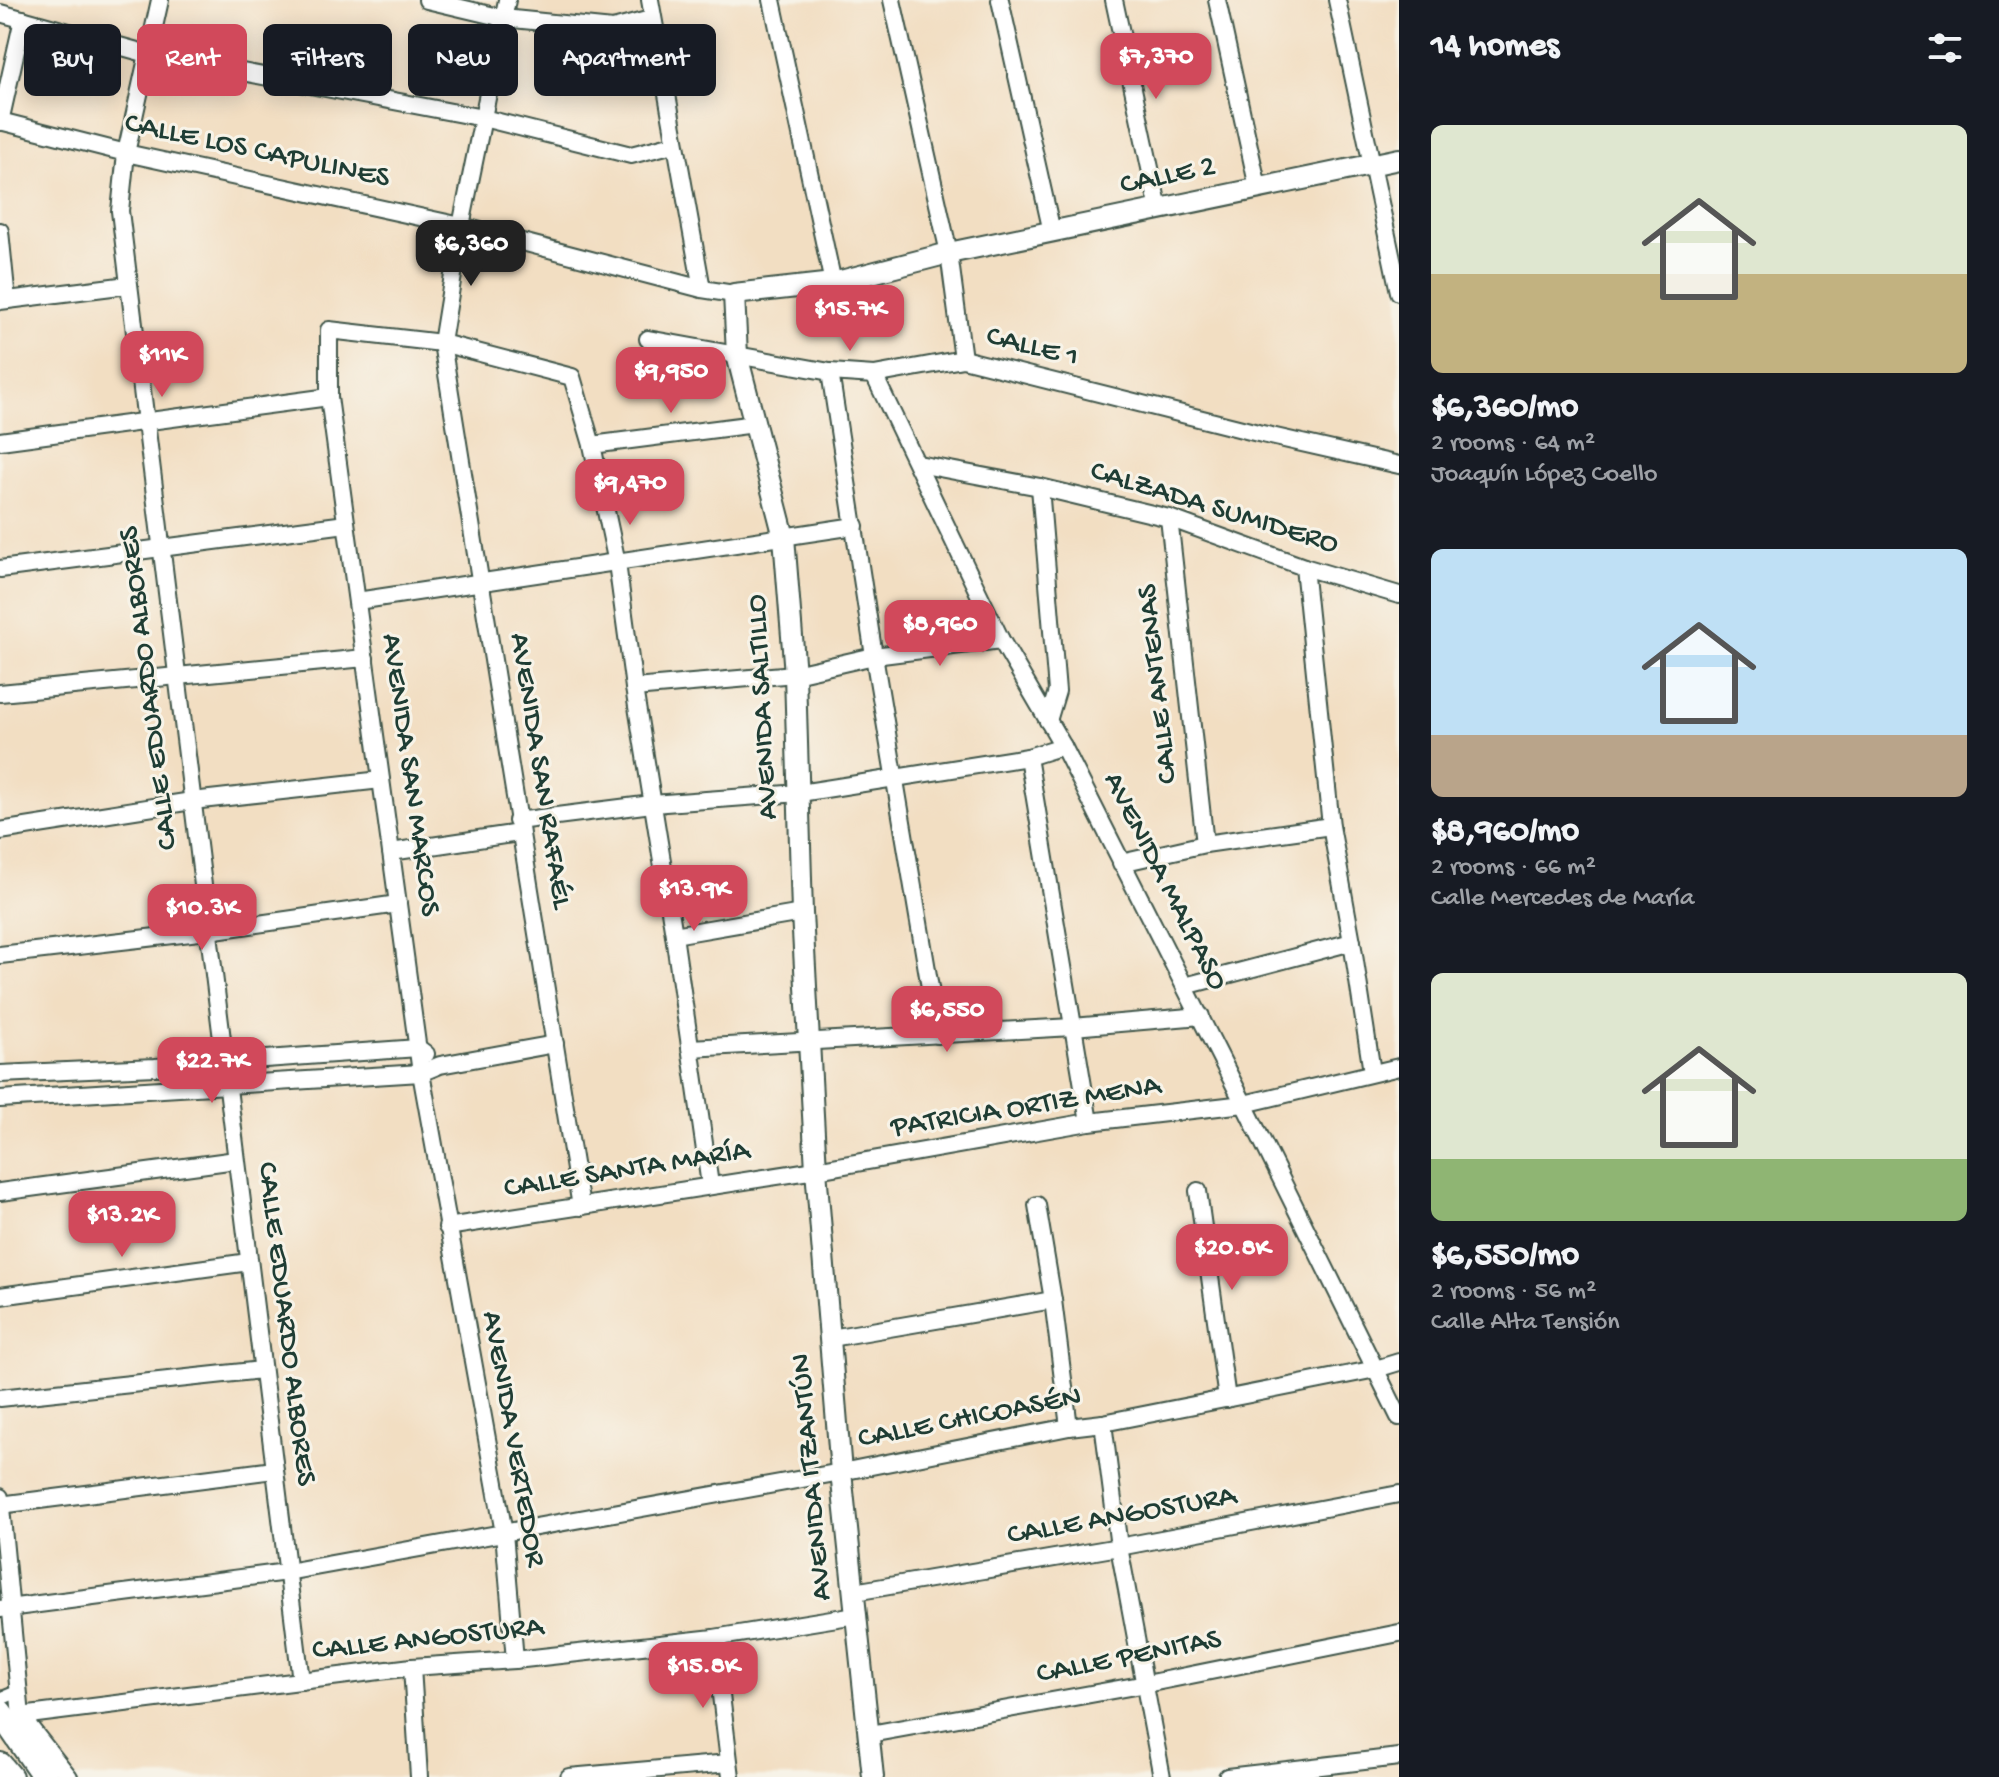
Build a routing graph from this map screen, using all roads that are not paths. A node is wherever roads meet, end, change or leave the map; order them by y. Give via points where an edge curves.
1 (160, 0) edge
2 (427, 0) edge
3 (507, 0) edge
4 (650, 0) edge
5 (772, 0) edge
6 (892, 0) edge
7 (1000, 0) edge
8 (1114, 0) edge
9 (1217, 0) edge
10 (1337, 0) edge
11 (0, 13) edge
12 (503, 18) junction
13 (23, 19) junction
14 (651, 19) junction
15 (155, 24) edge
16 (137, 51) edge
17 (247, 73) edge
18 (139, 96) edge
19 (483, 118) junction
20 (0, 121) edge
21 (674, 144) junction
22 (126, 153) junction
23 (1399, 159) edge
24 (1373, 166) junction
25 (1258, 188) junction
26 (1159, 210) junction
27 (461, 226) junction
28 (0, 231) edge
29 (1052, 232) junction
30 (949, 253) junction
31 (833, 283) junction
32 (128, 285) junction
33 (702, 289) junction
34 (1399, 292) edge
35 (734, 294) junction
36 (3, 300) edge
37 (648, 339) dead end
38 (442, 343) junction
39 (737, 355) junction
40 (963, 359) junction
41 (830, 372) junction
42 (874, 375) junction
43 (329, 397) junction
44 (145, 421) junction
45 (755, 424) junction
46 (0, 441) edge
47 (592, 445) junction
48 (918, 464) junction
49 (1399, 465) edge
50 (1040, 487) junction
51 (1169, 518) junction
52 (346, 524) junction
53 (855, 526) junction
54 (784, 537) junction
55 (162, 548) junction
56 (617, 563) junction
57 (1304, 567) junction
58 (0, 569) edge
59 (480, 583) junction
60 (1399, 595) edge
61 (357, 601) junction
62 (1001, 640) junction
63 (874, 656) junction
64 (365, 658) junction
65 (795, 674) junction
66 (177, 676) junction
67 (634, 688) junction
68 (0, 693) edge
69 (1048, 721) junction
70 (1063, 746) junction
71 (1028, 757) junction
72 (895, 779) junction
73 (381, 780) junction
74 (800, 793) junction
75 (192, 801) junction
76 (652, 804) junction
77 (1331, 826) junction
78 (518, 827) junction
79 (0, 831) edge
80 (1205, 844) junction
81 (391, 852) junction
82 (1121, 863) junction
83 (398, 904) junction
84 (802, 913) junction
85 (208, 931) junction
86 (674, 935) junction
87 (1352, 942) junction
88 (0, 955) edge
89 (1185, 986) junction
90 (1201, 1016) junction
91 (1073, 1027) junction
92 (938, 1035) junction
93 (810, 1042) junction
94 (555, 1044) junction
95 (418, 1048) junction
96 (690, 1048) junction
97 (225, 1062) junction
98 (440, 1065) junction
99 (1399, 1068) edge
100 (1372, 1072) junction
101 (421, 1073) junction
102 (0, 1074) edge
103 (228, 1084) junction
104 (0, 1099) edge
105 (1244, 1104) junction
106 (1089, 1122) junction
107 (236, 1160) junction
108 (816, 1170) junction
109 (710, 1185) junction
110 (1198, 1191) dead end
111 (0, 1192) edge
112 (1037, 1205) dead end
113 (581, 1207) junction
114 (447, 1227) junction
115 (249, 1262) junction
116 (0, 1296) edge
117 (1053, 1300) junction
118 (831, 1338) junction
119 (1399, 1362) edge
120 (1376, 1369) junction
121 (262, 1370) junction
122 (0, 1398) edge
123 (1227, 1399) junction
124 (1399, 1417) edge
125 (1103, 1423) junction
126 (1069, 1427) junction
127 (274, 1470) junction
128 (841, 1472) junction
129 (1399, 1494) edge
130 (0, 1502) edge
131 (504, 1533) junction
132 (1119, 1547) junction
133 (287, 1572) junction
134 (854, 1592) junction
135 (6, 1608) edge
136 (856, 1615) junction
137 (1399, 1633) edge
138 (714, 1638) junction
139 (515, 1660) junction
140 (412, 1667) junction
141 (301, 1681) junction
142 (1146, 1684) junction
143 (17, 1692) junction
144 (0, 1699) edge
145 (9, 1718) edge
146 (870, 1734) junction
147 (1399, 1757) edge
148 (0, 1765) edge
149 (730, 1770) edge
150 (10, 1777) edge
151 (45, 1777) edge
152 (69, 1777) edge
153 (419, 1777) edge
154 (569, 1777) edge
155 (873, 1777) edge
156 (1162, 1777) edge
157 (1227, 1777) edge

1 - 15 street, CALLE EDUARDO ALBORES
2 - 12 street
3 - 12 street, AVENIDA SAN RAFAÉL
4 - 14 street
5 - 31 street
6 - 30 street
7 - 29 street
8 - 26 street
9 - 25 street
10 - 24 street
11 - 13 street
12 - 14 street via 613,29
12 - 19 street, AVENIDA SAN RAFAÉL
13 - 16 street
13 - 20 street
14 - 21 street
17 - 19 street
18 - 22 street, CALLE EDUARDO ALBORES
19 - 21 street via 631,155
19 - 27 street, AVENIDA SAN RAFAÉL
20 - 22 street, CALLE LOS CAPULINES
21 - 33 street
22 - 27 street, CALLE LOS CAPULINES
22 - 32 street, CALLE EDUARDO ALBORES via 120,211
23 - 24 street, CALLE 2
24 - 25 street, CALLE 2
24 - 34 street
25 - 26 street, CALLE 2
26 - 29 street, CALLE 2
27 - 33 street, CALLE LOS CAPULINES
27 - 38 street, AVENIDA SAN RAFAÉL
28 - 36 street
29 - 30 street, CALLE 2
30 - 31 street, CALLE 2
30 - 40 street
31 - 35 street, CALLE 2
32 - 36 street
32 - 44 street, CALLE EDUARDO ALBORES
33 - 35 street, CALLE LOS CAPULINES
35 - 39 street, AVENIDA SALTILLO
37 - 39 street, CALLE 1
38 - 43 street, AVENIDA SAN MARCOS via 329,330
38 - 47 street via 572,377
38 - 59 street, AVENIDA SAN RAFAÉL
39 - 41 street, CALLE 1
39 - 45 street, AVENIDA SALTILLO
40 - 42 street, CALLE 1
40 - 49 street, CALLE 1
41 - 42 street, CALLE 1
41 - 53 street
42 - 48 street, AVENIDA MALPASO
43 - 44 street
43 - 52 street, AVENIDA SAN MARCOS
44 - 46 street
44 - 55 street, CALLE EDUARDO ALBORES
45 - 47 street
45 - 54 street, AVENIDA SALTILLO
47 - 56 street
48 - 50 street, CALZADA SUMIDERO
48 - 62 street, AVENIDA MALPASO
50 - 51 street, CALZADA SUMIDERO
50 - 69 street via 1057,691
51 - 57 street, CALZADA SUMIDERO
51 - 80 street, CALLE ANTENAS
52 - 55 street
52 - 61 street, AVENIDA SAN MARCOS
53 - 54 street
53 - 63 street
54 - 56 street
54 - 65 street, AVENIDA SALTILLO
55 - 58 street
55 - 66 street, CALLE EDUARDO ALBORES
56 - 59 street
56 - 67 street
57 - 60 street, CALZADA SUMIDERO
57 - 77 street
59 - 61 street
59 - 78 street, AVENIDA SAN RAFAÉL
61 - 64 street, AVENIDA SAN MARCOS
62 - 63 street
62 - 69 street, AVENIDA MALPASO
63 - 65 street
63 - 72 street
64 - 66 street
64 - 73 street, AVENIDA SAN MARCOS
65 - 67 street
65 - 74 street, AVENIDA SALTILLO
66 - 68 street
66 - 75 street, CALLE EDUARDO ALBORES
67 - 76 street
69 - 70 street, AVENIDA MALPASO
70 - 71 street
70 - 82 street, AVENIDA MALPASO
71 - 72 street
71 - 91 street
72 - 74 street
72 - 92 street
73 - 75 street
73 - 81 street, AVENIDA SAN MARCOS
74 - 76 street
74 - 84 street, AVENIDA SALTILLO
75 - 79 street
75 - 85 street, CALLE EDUARDO ALBORES
76 - 78 street
76 - 86 street
77 - 80 street
77 - 87 street
78 - 81 street
78 - 94 street, AVENIDA SAN RAFAÉL
80 - 82 street
81 - 83 street, AVENIDA SAN MARCOS
82 - 89 street, AVENIDA MALPASO
83 - 85 street
83 - 95 street, AVENIDA SAN MARCOS
84 - 86 street
84 - 93 street, AVENIDA SALTILLO
85 - 88 street
85 - 97 street, CALLE EDUARDO ALBORES
86 - 96 street
87 - 89 street
87 - 100 street
89 - 90 street, AVENIDA MALPASO
90 - 91 street
90 - 105 street, AVENIDA MALPASO
91 - 92 street
91 - 106 street
92 - 93 street
93 - 96 street
93 - 108 street, AVENIDA SALTILLO
94 - 98 street
94 - 113 street, AVENIDA SAN RAFAÉL
95 - 97 street
95 - 98 street
95 - 101 street, AVENIDA SAN MARCOS
96 - 109 street
97 - 102 street
97 - 103 street, CALLE EDUARDO ALBORES
98 - 101 street
99 - 100 street, PATRICIA ORTIZ MENA
100 - 105 street, PATRICIA ORTIZ MENA
101 - 103 street
101 - 114 street, AVENIDA SAN MARCOS
103 - 104 street
103 - 107 street, CALLE EDUARDO ALBORES
105 - 106 street, PATRICIA ORTIZ MENA
105 - 120 street, AVENIDA MALPASO
106 - 108 street, PATRICIA ORTIZ MENA
107 - 111 street
107 - 115 street, CALLE EDUARDO ALBORES
108 - 109 street, CALLE SANTA MARÍA
108 - 118 street, AVENIDA ITZANTÚN
109 - 113 street, CALLE SANTA MARÍA
110 - 123 street
112 - 117 street
113 - 114 street, CALLE SANTA MARÍA
114 - 131 street, AVENIDA VERTEDOR
115 - 116 street
115 - 121 street, CALLE EDUARDO ALBORES
117 - 118 street
117 - 126 street
118 - 128 street, AVENIDA ITZANTÚN
119 - 120 street, CALLE CHICOASÉN
120 - 123 street, CALLE CHICOASÉN
120 - 124 street, AVENIDA MALPASO
121 - 122 street
121 - 127 street, CALLE EDUARDO ALBORES
123 - 125 street, CALLE CHICOASÉN
125 - 126 street, CALLE CHICOASÉN
125 - 132 street
126 - 128 street, CALLE CHICOASÉN
127 - 130 street
127 - 133 street, CALLE EDUARDO ALBORES
128 - 131 street, CALLE CHICOASÉN
128 - 134 street, AVENIDA ITZANTÚN
129 - 132 street, CALLE ANGOSTURA
130 - 135 street
131 - 133 street, CALLE CHICOASÉN
131 - 139 street, AVENIDA VERTEDOR
132 - 134 street, CALLE ANGOSTURA
132 - 142 street
133 - 135 street, CALLE CHICOASÉN
133 - 141 street, CALLE EDUARDO ALBORES
134 - 136 street, AVENIDA ITZANTÚN
135 - 143 street
136 - 138 street, CALLE ANGOSTURA
136 - 146 street, AVENIDA ITZANTÚN
137 - 142 street, CALLE PENITAS
138 - 139 street, CALLE ANGOSTURA
138 - 149 street
139 - 140 street, CALLE ANGOSTURA
140 - 141 street, CALLE ANGOSTURA
140 - 153 street
141 - 145 street, CALLE ANGOSTURA
142 - 146 street, CALLE PENITAS
142 - 156 street
143 - 144 street
143 - 145 street
145 - 151 main road
145 - 152 street
146 - 155 street, AVENIDA ITZANTÚN
147 - 157 street
148 - 150 main road
149 - 154 street

